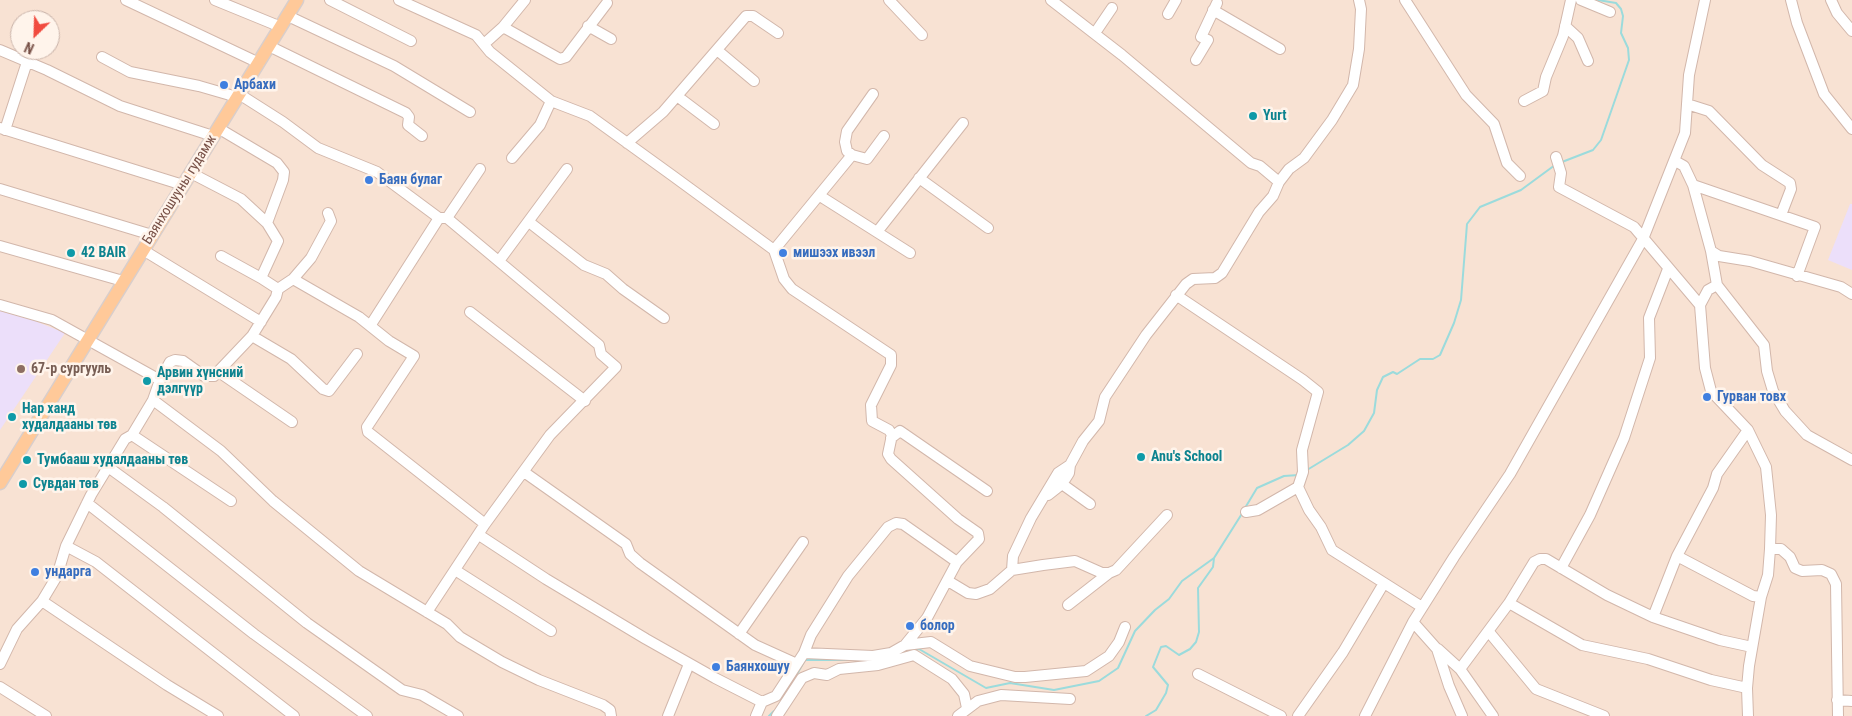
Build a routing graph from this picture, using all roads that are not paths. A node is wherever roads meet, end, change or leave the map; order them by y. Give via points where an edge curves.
1 (126, 0) edge
2 (215, 0) edge
3 (297, 0) edge
4 (330, 0) edge
5 (399, 0) edge
6 (525, 0) edge
7 (889, 0) edge
8 (1051, 0) edge
9 (1176, 0) edge
10 (1359, 0) edge
11 (1405, 0) edge
12 (1571, 0) edge
13 (1581, 0) edge
14 (1704, 0) edge
15 (1791, 0) edge
16 (1830, 0) edge
17 (608, 3) dead end
18 (1215, 3) edge
19 (1112, 8) dead end
20 (1610, 12) dead end
21 (1168, 14) dead end
22 (288, 16) junction
23 (588, 26) junction
24 (1565, 26) junction
25 (280, 27) junction
26 (503, 27) junction
27 (1852, 31) edge
28 (778, 33) dead end
29 (1095, 34) junction
30 (922, 35) dead end
31 (611, 39) dead end
32 (411, 41) dead end
33 (484, 44) junction
34 (269, 46) junction
35 (1280, 49) dead end
36 (0, 50) edge
37 (717, 50) junction
38 (102, 57) dead end
39 (1196, 60) dead end
40 (1588, 61) dead end
41 (27, 62) junction
42 (259, 62) junction
43 (754, 81) dead end
44 (872, 94) dead end
45 (238, 96) junction
46 (677, 96) junction
47 (551, 101) junction
48 (1524, 101) dead end
49 (1687, 104) junction
50 (470, 112) dead end
51 (963, 123) dead end
52 (714, 124) dead end
53 (2, 129) edge
54 (1852, 129) edge
55 (216, 132) junction
56 (422, 136) dead end
57 (884, 136) dead end
58 (627, 143) junction
59 (852, 155) junction
60 (512, 158) dead end
61 (1557, 161) dead end
62 (1675, 161) junction
63 (480, 169) dead end
64 (568, 169) dead end
65 (191, 172) junction
66 (1520, 176) dead end
67 (919, 178) junction
68 (1279, 182) junction
69 (1693, 185) junction
70 (182, 186) junction
71 (0, 189) edge
72 (820, 196) junction
73 (328, 213) dead end
74 (1781, 215) junction
75 (443, 218) junction
76 (529, 222) junction
77 (267, 223) junction
78 (988, 228) dead end
79 (877, 232) junction
80 (152, 235) junction
81 (1643, 239) junction
82 (0, 246) edge
83 (143, 250) junction
84 (774, 250) junction
85 (1711, 251) junction
86 (910, 253) dead end
87 (221, 256) dead end
88 (499, 261) junction
89 (1668, 269) junction
90 (1797, 276) junction
91 (261, 278) junction
92 (293, 280) junction
93 (123, 281) junction
94 (1717, 285) junction
95 (278, 289) junction
96 (1852, 294) edge
97 (1176, 295) junction
98 (0, 305) edge
99 (1700, 305) junction
100 (470, 312) dead end
101 (664, 318) dead end
102 (261, 322) junction
103 (370, 326) junction
104 (252, 336) junction
105 (88, 338) junction
106 (357, 354) dead end
107 (219, 372) junction
108 (160, 380) junction
109 (153, 400) junction
110 (585, 401) junction
111 (292, 422) dead end
112 (1748, 430) junction
113 (132, 435) junction
114 (891, 438) junction
115 (1852, 460) edge
116 (1070, 465) junction
117 (108, 467) junction
118 (524, 472) junction
119 (1, 480) edge
120 (1062, 484) junction
121 (1298, 487) junction
122 (987, 491) dead end
123 (1043, 498) junction
124 (230, 502) dead end
125 (87, 503) junction
126 (1090, 504) dead end
127 (1246, 512) dead end
128 (1166, 515) dead end
129 (485, 524) junction
130 (479, 535) junction
131 (803, 542) dead end
132 (66, 546) junction
133 (1770, 549) junction
134 (1676, 556) junction
135 (957, 562) junction
136 (1561, 568) junction
137 (455, 570) junction
138 (1012, 570) junction
139 (1108, 574) junction
140 (948, 581) junction
141 (1384, 583) junction
142 (1761, 597) junction
143 (42, 601) junction
144 (1509, 603) junction
145 (1068, 604) dead end
146 (1422, 608) junction
147 (427, 612) junction
148 (1653, 617) junction
149 (924, 622) junction
150 (1413, 622) junction
151 (1125, 627) dead end
152 (551, 631) dead end
153 (1489, 632) junction
154 (739, 634) junction
155 (931, 642) junction
156 (905, 645) junction
157 (1752, 647) junction
158 (1437, 649) junction
159 (804, 653) junction
160 (937, 659) junction
161 (0, 664) edge
162 (690, 664) junction
163 (797, 664) junction
164 (1460, 670) junction
165 (1198, 674) dead end
166 (0, 686) edge
167 (1747, 688) junction
168 (1070, 699) dead end
169 (1837, 700) junction
170 (1852, 701) edge
171 (762, 702) junction
172 (967, 708) junction
173 (46, 716) edge
174 (218, 716) edge
175 (294, 716) edge
176 (366, 716) edge
177 (458, 716) edge
178 (611, 716) edge
179 (668, 716) edge
180 (756, 716) edge
181 (777, 716) edge
182 (958, 716) edge
183 (1281, 716) edge
184 (1298, 716) edge
185 (1365, 716) edge
186 (1462, 716) edge
187 (1494, 716) edge
188 (1604, 716) edge
189 (1748, 716) edge
190 (1838, 716) edge

1 - 42 street
2 - 25 street
3 - 22 main road, Баянхошууны гудамж
4 - 32 street
5 - 33 street via 465,29
6 - 26 street
7 - 30 street
8 - 29 street
9 - 21 street
10 - 68 street via 1359,49 1353,85 1304,158
11 - 66 street via 1466,94 1494,124 1507,163
12 - 24 street
13 - 20 street
14 - 49 street via 1692,51
15 - 54 street via 1824,94
16 - 27 street via 1836,13
17 - 23 street
18 - 35 street
18 - 39 street via 1201,37 1208,40
19 - 29 street
22 - 25 main road, Баянхошууны гудамж
22 - 50 street via 394,66
23 - 26 street via 566,57 560,59
23 - 31 street
24 - 40 street via 1578,38
24 - 48 street via 1543,91
25 - 34 main road, Баянхошууны гудамж
26 - 33 street
28 - 37 street via 753,16 746,16
29 - 68 street via 1251,163 1260,166
33 - 47 street
34 - 42 main road, Баянхошууны гудамж
34 - 56 street via 406,113 410,117 408,125
36 - 41 street
37 - 43 street
37 - 46 street
38 - 45 street via 130,72
41 - 53 street
41 - 55 street via 120,106
42 - 45 main road, Баянхошууны гудамж
44 - 59 street via 847,131 845,142 847,151
45 - 55 main road, Баянхошууны гудамж
45 - 75 street via 283,122 318,148 377,172
46 - 52 street
46 - 58 street
47 - 58 street via 590,116
47 - 60 street via 540,125
49 - 62 street via 1685,133
49 - 74 street via 1709,112 1762,165 1790,183 1791,189
51 - 67 street
53 - 70 street
55 - 65 main road, Баянхошууны гудамж
55 - 77 street via 277,163 284,172 284,180
57 - 59 street via 867,159
58 - 84 street
59 - 72 street
61 - 81 street via 1561,173 1559,186 1634,227
62 - 69 street via 1684,166
62 - 81 street
63 - 75 street
64 - 76 street
65 - 70 main road, Баянхошууны гудамж
65 - 77 street via 241,199
67 - 78 street
67 - 79 street
68 - 97 street via 1222,273 1215,278 1193,279
69 - 74 street
69 - 85 street
70 - 80 main road, Баянхошууны гудамж
71 - 80 street
72 - 79 street
72 - 84 street
73 - 92 street via 331,221 319,246
74 - 90 street via 1815,227
75 - 88 street
75 - 103 street
76 - 88 street
76 - 101 street via 584,265 606,274
77 - 91 street via 278,241
79 - 86 street
80 - 83 main road, Баянхошууны гудамж
81 - 89 street
81 - 146 street via 1510,474
82 - 93 street
83 - 93 main road, Баянхошууны гудамж
83 - 102 street
84 - 114 street via 784,279 792,289 890,355 891,365 871,405 872,421 889,430
85 - 90 street via 1719,256 1750,261
85 - 94 street
87 - 91 street
88 - 110 street via 599,345 601,354 616,367
89 - 99 street
89 - 136 street via 1649,318 1650,358 1624,438 1590,515
90 - 96 street via 1841,287
91 - 95 street
92 - 95 street
92 - 103 street
93 - 105 main road, Баянхошууны гудамж
94 - 99 street via 1708,290
94 - 115 street via 1764,345 1773,391 1785,411 1807,435
95 - 102 street
97 - 116 street via 1105,397 1101,416
97 - 121 street via 1318,392 1302,450 1303,472
98 - 105 street via 52,320
99 - 112 street via 1705,368 1711,391
100 - 110 street
102 - 104 street
103 - 129 street via 414,356 367,427 368,432
104 - 106 street via 291,359 323,389 335,386
104 - 107 street
105 - 108 street
105 - 119 main road, Баянхошууны гудамж
107 - 108 street via 214,376 204,376 183,361 175,360 170,362
107 - 111 street
108 - 109 street
109 - 113 street
109 - 147 street via 221,451 273,501 360,571
110 - 118 street via 550,435
112 - 133 street via 1766,467 1771,515
112 - 134 street via 1717,474 1713,488
113 - 117 street via 125,439
113 - 124 street
114 - 122 street via 900,431
114 - 135 street via 888,454 891,459 978,533 979,539
116 - 120 street
116 - 123 street via 1058,472
117 - 125 street
117 - 177 street via 307,623 402,690 422,695
118 - 129 street
118 - 154 street via 626,544 630,554 640,563
120 - 123 street
120 - 126 street
121 - 127 street via 1258,510
121 - 141 street via 1332,550
123 - 138 street via 1016,547
125 - 132 street
125 - 176 street via 254,634
128 - 139 street via 1116,570
129 - 130 street
130 - 137 street
130 - 162 street via 546,579
131 - 154 street
132 - 143 street via 57,576
132 - 175 street via 96,562
133 - 142 street via 1768,575
133 - 169 street via 1781,549 1795,568 1802,571 1822,570 1831,574 1836,584
134 - 142 street via 1753,596
134 - 148 street
135 - 140 street
135 - 159 street via 920,534 896,523 883,532 848,576 810,635
136 - 144 street via 1546,559 1534,562
136 - 148 street
137 - 147 street
137 - 152 street
138 - 139 street via 1075,562
138 - 140 street via 990,588 976,594
139 - 145 street
140 - 149 street
141 - 146 street
141 - 184 street via 1343,652
142 - 157 street
143 - 161 street via 18,629
143 - 174 street
144 - 153 street
144 - 167 street via 1582,646 1648,659
146 - 150 street
147 - 178 street via 502,662 603,705 610,710
148 - 157 street via 1720,640
149 - 155 street
149 - 156 street
150 - 158 street
150 - 185 street
151 - 160 street via 1109,656 1086,671 1015,678
153 - 164 street
153 - 188 street via 1536,689
154 - 163 street
155 - 156 street
155 - 160 street
156 - 159 street via 891,653 873,656
157 - 167 street
158 - 164 street
158 - 186 street
159 - 163 street
160 - 172 street via 964,694
160 - 181 street via 914,655 878,665 839,669 827,675 814,673 802,678
162 - 171 street
162 - 179 street
163 - 171 street via 776,696
164 - 187 street
165 - 183 street
166 - 173 street
167 - 189 street
168 - 172 street via 1001,695 978,701
169 - 170 street
169 - 190 street
171 - 180 street
172 - 182 street

